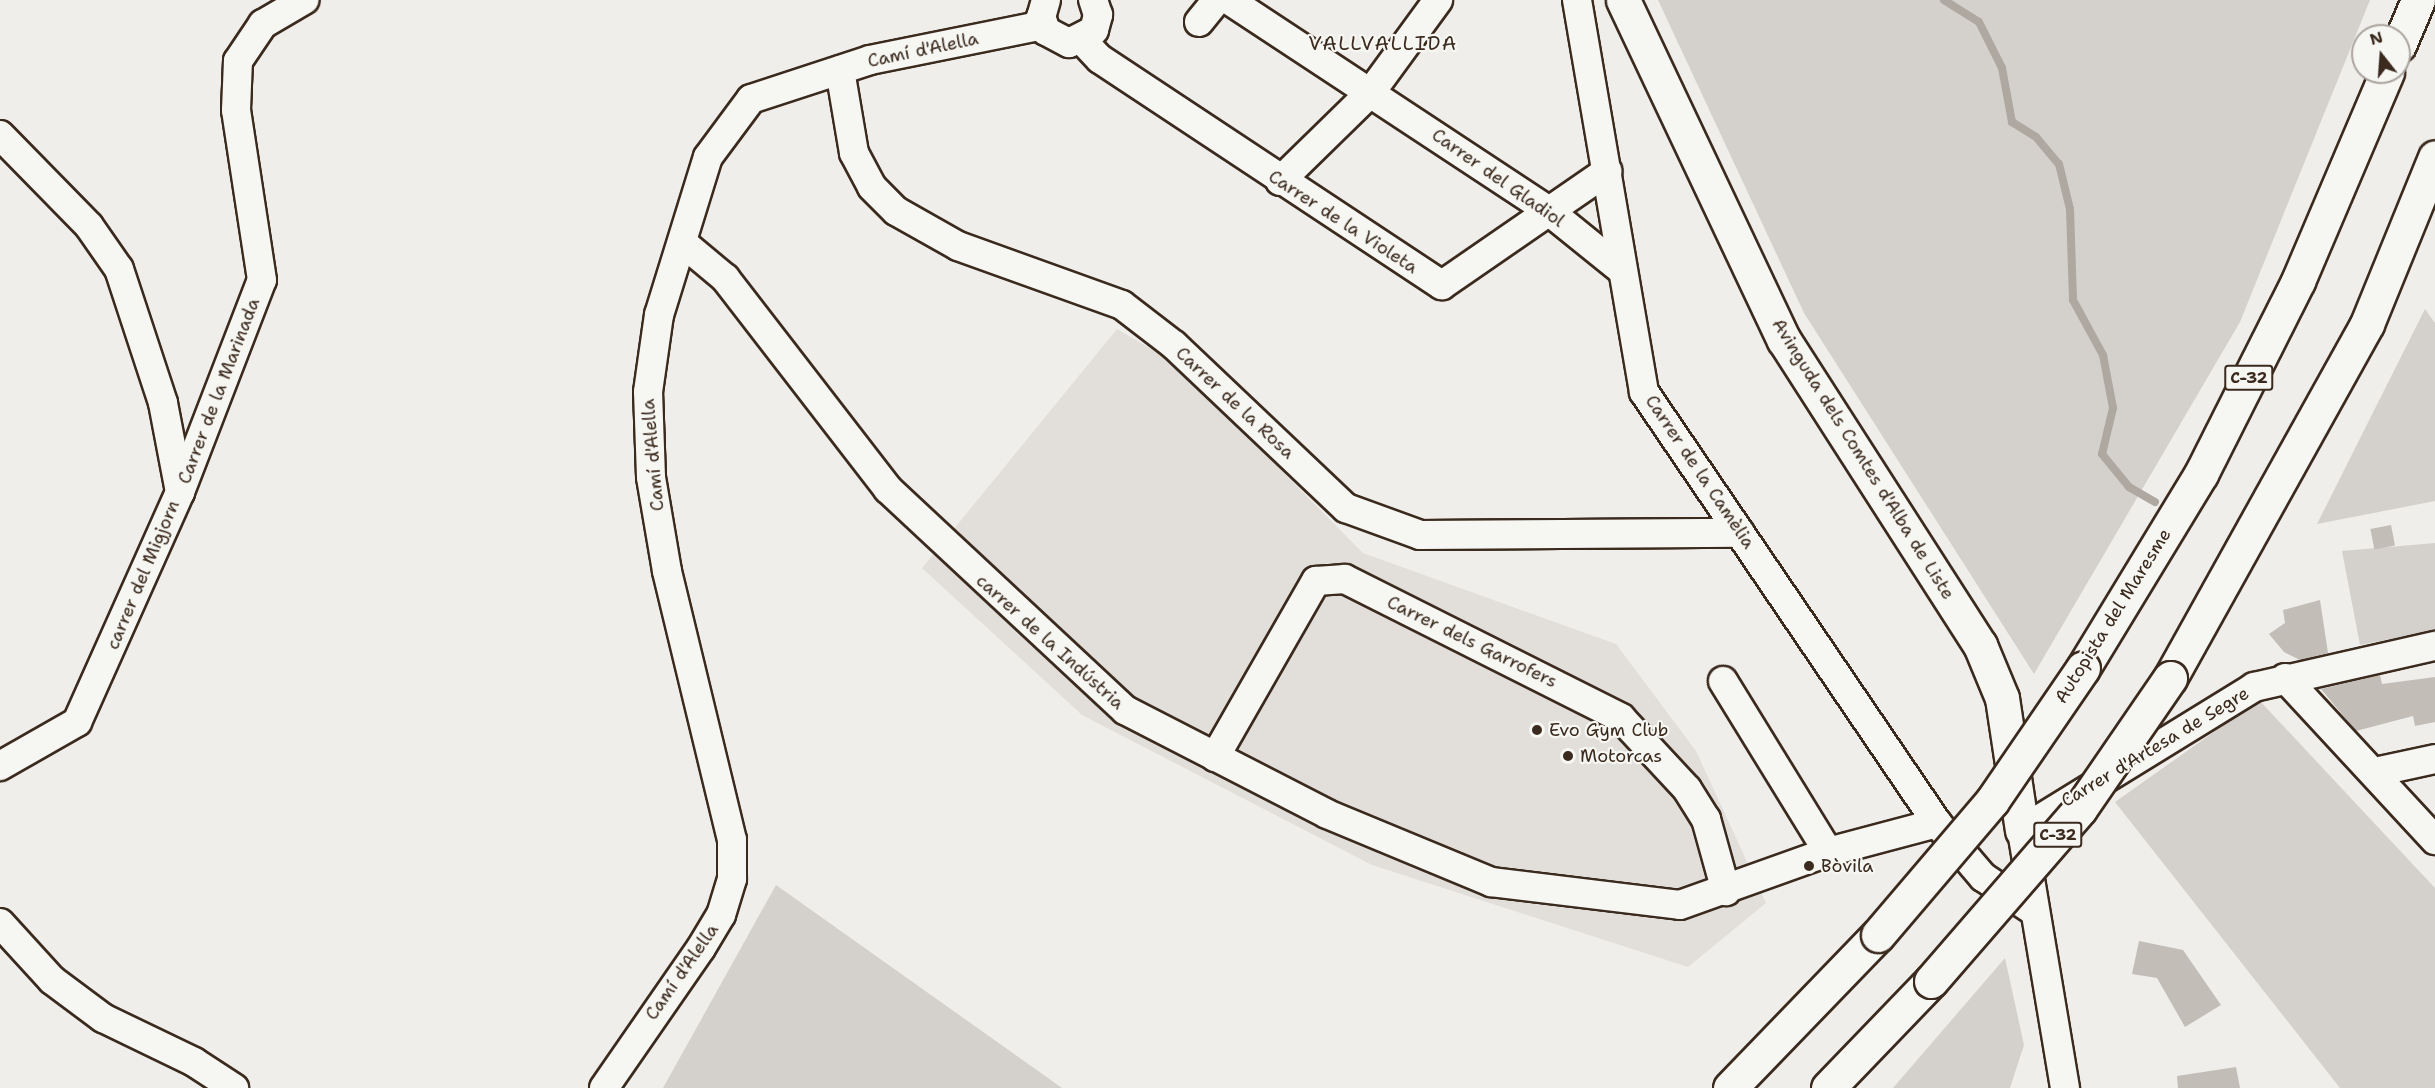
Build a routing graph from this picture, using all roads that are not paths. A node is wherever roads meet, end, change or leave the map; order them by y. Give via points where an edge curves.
1 (304, 0) edge
2 (1093, 0) edge
3 (1229, 0) edge
4 (1577, 0) edge
5 (1623, 0) edge
6 (2418, 0) edge
7 (1436, 1) edge
8 (1043, 7) edge
9 (2408, 24) edge
10 (1082, 40) junction
11 (840, 70) junction
12 (2382, 84) edge
13 (1371, 92) junction
14 (0, 135) edge
15 (2435, 157) edge
16 (1607, 171) junction
17 (1280, 181) junction
18 (1550, 212) junction
19 (683, 243) junction
20 (1622, 270) junction
21 (180, 492) junction
22 (1740, 533) junction
23 (2435, 646) edge
24 (2285, 678) junction
25 (1723, 681) dead end
26 (1215, 757) junction
27 (2435, 759) edge
28 (0, 766) edge
29 (2375, 772) junction
30 (1937, 823) junction
31 (2022, 830) junction
32 (2435, 840) edge
33 (1828, 852) junction
34 (1716, 894) junction
35 (2034, 911) junction
36 (0, 923) edge
37 (234, 1088) edge
38 (604, 1088) edge
39 (1730, 1088) edge
40 (1828, 1088) edge
41 (2065, 1088) edge

1 - 21 street, Carrer de la Marinada via 263,24 238,61 236,110 262,280
2 - 10 street via 1097,22
3 - 13 street
4 - 16 street, Carrer de la Camèlia
5 - 31 main road, Avinguda dels Comtes d'Alba de Liste via 1784,340 1980,645 2002,698
6 - 9 main road
7 - 13 street
8 - 10 street via 1062,42
8 - 11 street, Camí d'Alella
10 - 17 street, Carrer de la Violeta via 1100,59
11 - 19 street, Camí d'Alella via 751,99 708,157
11 - 22 street, Carrer de la Rosa via 854,153 872,188 896,211 958,246 1122,305 1174,345 1346,508 1420,535
12 - 39 main road, Autopista del Maresme / C-32, bridge via 2298,281 2201,474 2083,668 1992,801 1878,935
13 - 17 street
13 - 18 street, Carrer del Gladiol
14 - 21 street, carrer del Migjorn via 89,226 119,270 164,403
15 - 40 main road, C-32, bridge via 2367,324 2170,678 2080,809 1931,981
16 - 18 street, Carrer de la Violeta
16 - 20 street, Carrer de la Camèlia
17 - 18 street, Carrer de la Violeta via 1442,285
18 - 20 street, Carrer del Gladiol
19 - 26 street, carrer de la Indústria via 724,278 888,489 937,540 1125,710
19 - 38 street, Camí d'Alella via 659,315 648,392 651,477 667,572 732,840 732,879 721,915 701,948
20 - 22 street, Carrer de la Camèlia via 1644,392
21 - 28 street, carrer del Migjorn via 77,722
22 - 30 street, Carrer de la Camèlia
23 - 24 street, Carrer d'Artesa de Segre
24 - 29 street
24 - 31 street, Carrer d'Artesa de Segre via 2254,687
25 - 33 street
26 - 34 street, carrer de la Indústria via 1327,814 1491,882 1680,905
26 - 34 street, Carrer dels Garrofers via 1316,581 1345,579 1621,718 1687,789 1706,819
27 - 29 street
29 - 32 street
30 - 33 street, carrer de la Indústria
30 - 35 street, Carrer de la Camèlia via 1983,878
31 - 35 street
33 - 34 street, carrer de la Indústria
35 - 41 street
36 - 37 street via 52,980 103,1018 194,1062

